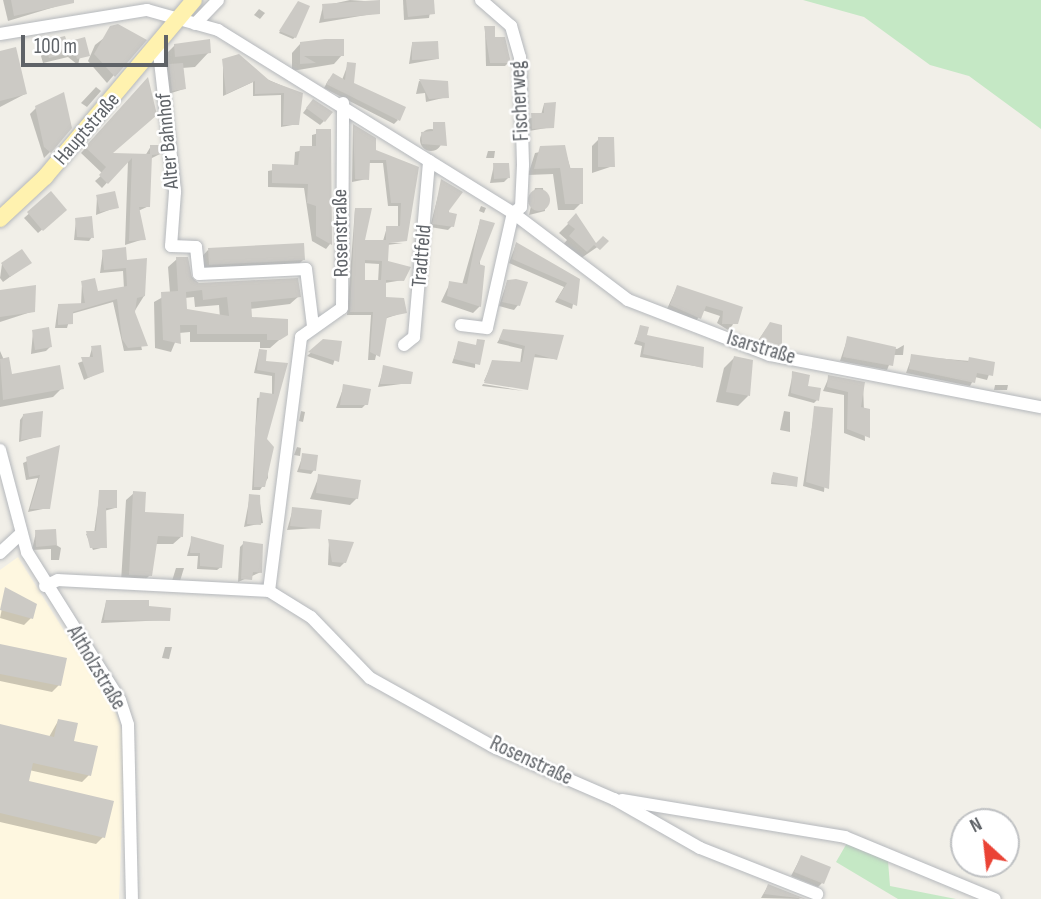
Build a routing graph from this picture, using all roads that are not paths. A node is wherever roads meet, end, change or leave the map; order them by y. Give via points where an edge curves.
1 (194, 0) edge
2 (218, 0) edge
3 (481, 0) edge
4 (188, 21) junction
5 (0, 34) edge
6 (158, 44) junction
7 (343, 103) junction
8 (429, 161) junction
9 (513, 213) junction
10 (0, 219) edge
11 (461, 325) dead end
12 (313, 326) junction
13 (404, 345) dead end
14 (1041, 407) edge
15 (0, 450) edge
16 (3, 473) edge
17 (19, 535) junction
18 (0, 553) edge
19 (46, 586) junction
20 (269, 591) junction
21 (614, 799) junction
22 (817, 894) dead end
23 (132, 899) edge
24 (995, 899) edge

1 - 4 main road, Hauptstraße
2 - 4 street
3 - 9 street, Fischerweg via 511,26 520,58 523,165 521,207
4 - 5 street, Isarstraße via 161,10 111,11
4 - 6 main road, Hauptstraße
4 - 7 street, Isarstraße via 249,44
6 - 10 main road, Hauptstraße via 45,177
6 - 12 street, Alter Bahnhof via 175,192 171,246 196,247 199,274 306,269
7 - 8 street, Isarstraße
7 - 12 street, Rosenstraße via 342,308
8 - 9 street, Isarstraße
8 - 13 street, Tradtfeld via 414,337
9 - 11 street via 486,328
9 - 14 street, Isarstraße via 628,300 770,355
12 - 20 street, Rosenstraße via 298,350
15 - 16 street, Altholzstraße
16 - 17 street, Altholzstraße
17 - 18 street
17 - 19 street, Altholzstraße
19 - 20 street, Rosenstraße via 58,580
19 - 23 street, Altholzstraße via 120,700 128,725
20 - 21 street, Rosenstraße via 311,617 370,678 496,748
21 - 22 street, Rosenstraße via 700,848
21 - 24 street via 845,836

